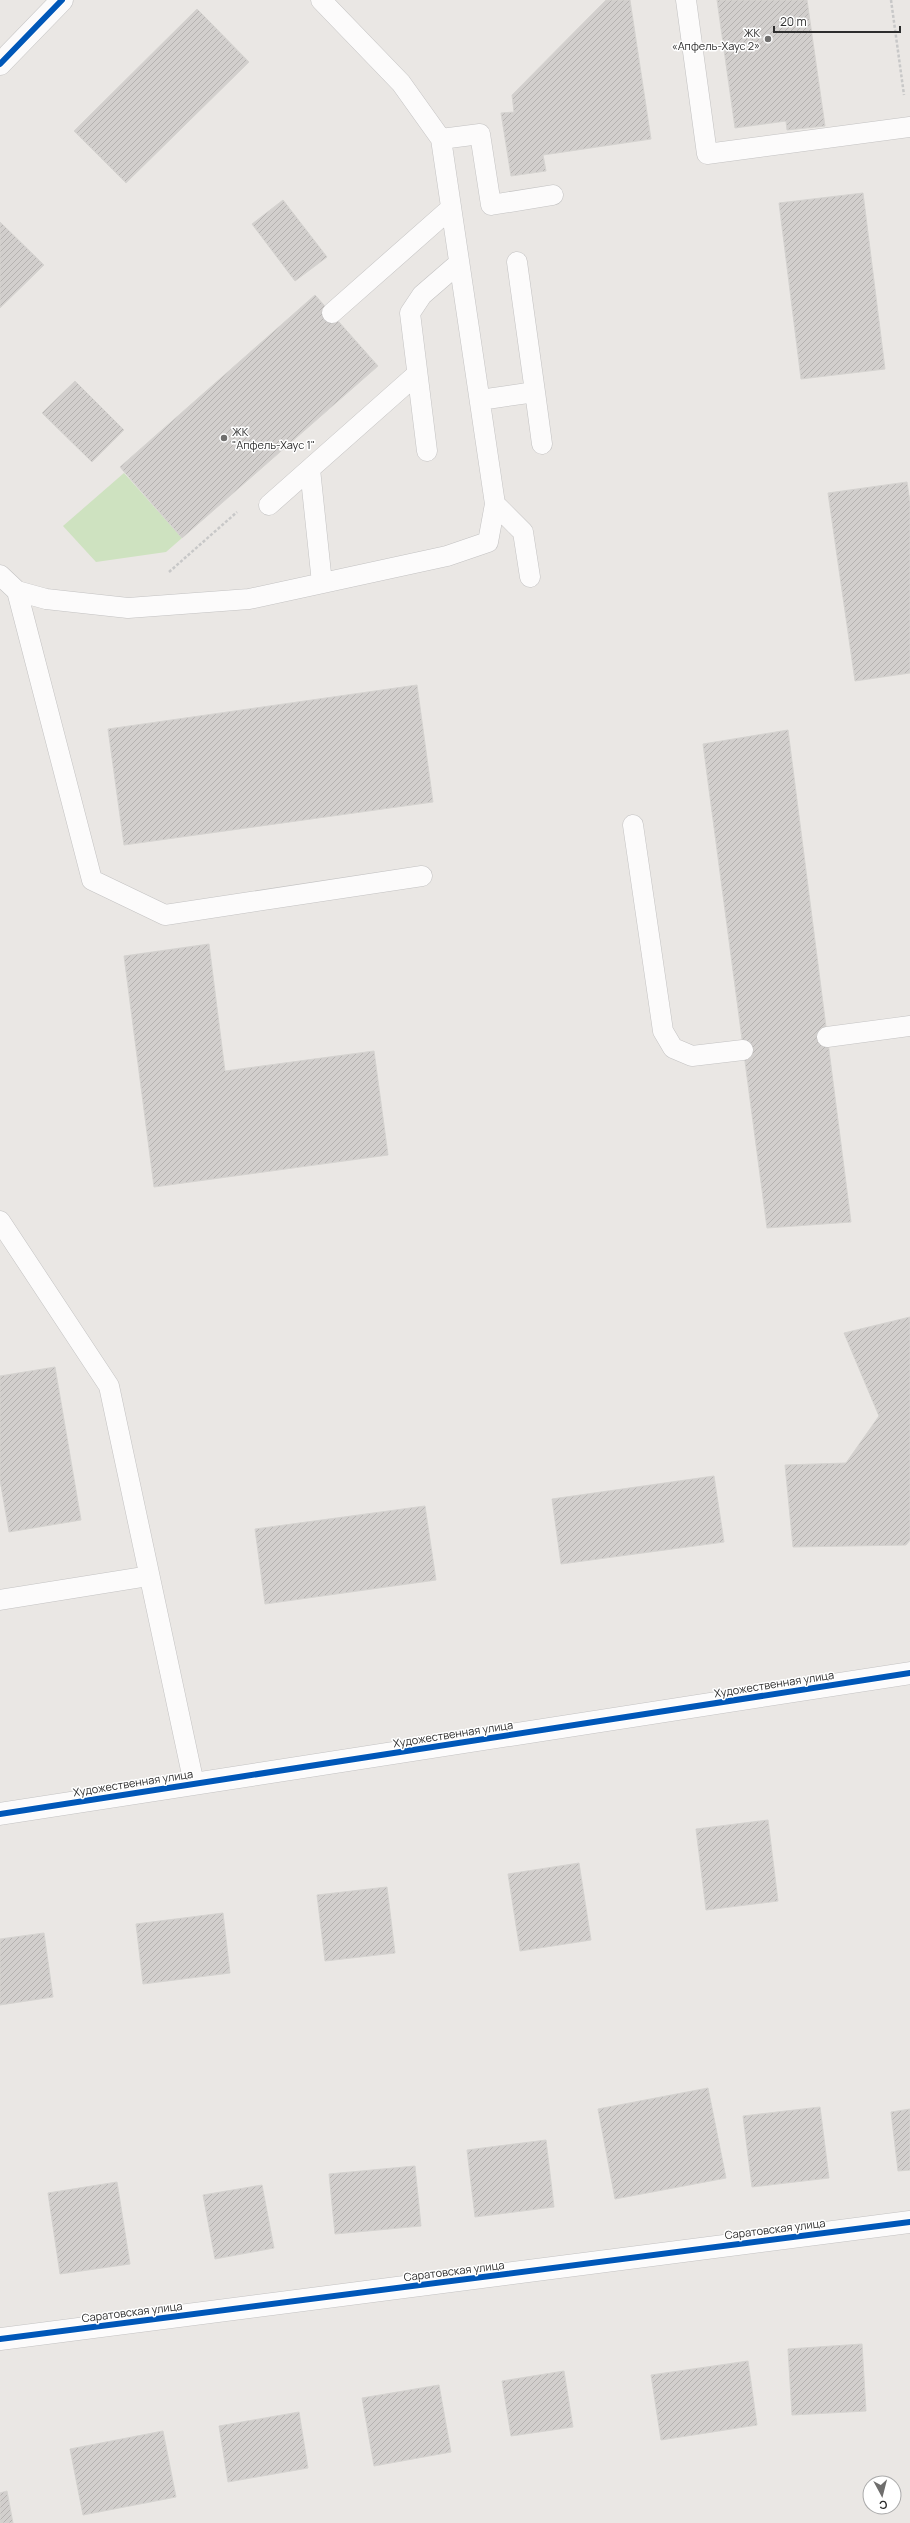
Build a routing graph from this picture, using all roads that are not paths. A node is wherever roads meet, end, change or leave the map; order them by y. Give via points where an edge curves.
1 (62, 0) edge
2 (321, 0) edge
3 (686, 0) edge
4 (0, 64) edge
5 (909, 127) edge
6 (441, 139) junction
7 (553, 195) dead end
8 (451, 208) junction
9 (517, 262) dead end
10 (459, 263) junction
11 (332, 313) dead end
12 (417, 374) junction
13 (535, 392) junction
14 (480, 400) junction
15 (542, 444) dead end
16 (427, 451) dead end
17 (310, 469) junction
18 (495, 504) junction
19 (269, 505) road end
20 (0, 575) edge
21 (530, 577) dead end
22 (322, 583) junction
23 (17, 591) junction
24 (633, 825) dead end
25 (422, 876) dead end
26 (910, 1026) edge
27 (827, 1037) dead end
28 (743, 1050) dead end
29 (0, 1221) edge
30 (149, 1576) junction
31 (0, 1600) edge
32 (910, 1673) edge
33 (194, 1784) junction
34 (0, 1814) edge
35 (910, 2222) edge
36 (0, 2339) edge

1 - 4 street
2 - 6 lane via 401,83
3 - 5 lane via 707,154
6 - 7 lane via 480,134 491,205
6 - 8 lane
8 - 10 lane
8 - 11 lane
9 - 13 lane
10 - 12 lane via 422,295 410,313
10 - 14 lane
12 - 16 lane
12 - 17 lane
13 - 14 lane
13 - 15 lane
14 - 18 lane
17 - 19 lane
17 - 22 lane
18 - 21 lane via 523,532
18 - 22 lane via 488,542 447,556
20 - 23 lane
22 - 23 lane via 248,599 128,608 46,599
23 - 25 lane via 92,880 166,915
24 - 28 lane via 663,1031 673,1048 692,1056
26 - 27 lane
29 - 30 lane via 109,1386
30 - 31 lane
30 - 33 lane
32 - 33 street, Художественная улица
33 - 34 street, Художественная улица
35 - 36 street, Саратовская улица

